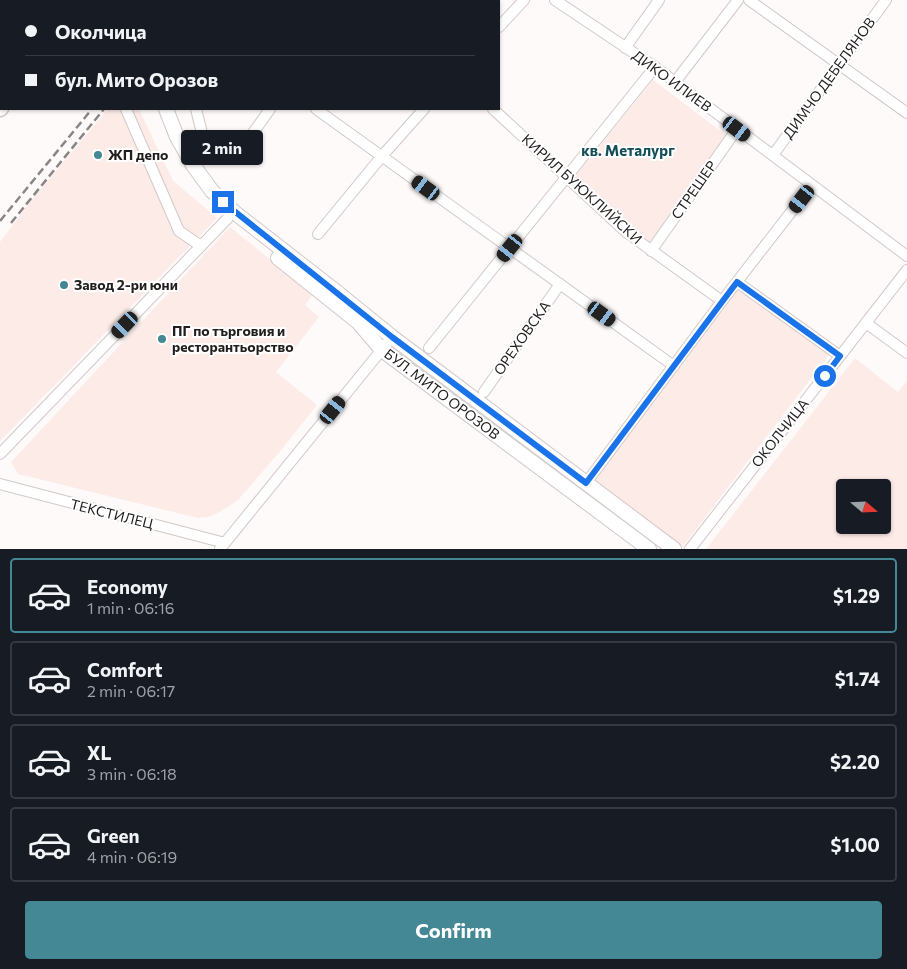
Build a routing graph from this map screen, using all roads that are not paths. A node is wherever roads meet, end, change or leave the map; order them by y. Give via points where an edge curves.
1 (524, 0) edge
2 (555, 0) edge
3 (659, 0) edge
4 (738, 0) edge
5 (750, 0) edge
6 (886, 0) edge
7 (500, 26) edge
8 (625, 48) junction
9 (839, 64) junction
10 (655, 67) junction
11 (675, 82) junction
12 (126, 110) edge
13 (156, 110) edge
14 (166, 110) edge
15 (196, 110) edge
16 (269, 110) edge
17 (317, 110) edge
18 (423, 110) edge
19 (494, 110) edge
20 (907, 113) edge
21 (737, 129) junction
22 (242, 147) dead end
23 (207, 153) dead end
24 (772, 155) junction
25 (382, 156) junction
26 (566, 177) junction
27 (812, 185) junction
28 (228, 218) junction
29 (318, 234) dead end
30 (201, 246) junction
31 (510, 248) junction
32 (651, 250) junction
33 (907, 256) edge
34 (907, 270) edge
35 (737, 282) junction
36 (560, 284) junction
37 (722, 301) junction
38 (866, 323) junction
39 (392, 337) junction
40 (429, 348) dead end
41 (382, 350) junction
42 (907, 353) edge
43 (840, 356) junction
44 (674, 366) junction
45 (484, 392) dead end
46 (0, 454) edge
47 (586, 483) junction
48 (0, 484) edge
49 (222, 546) edge
50 (649, 549) edge
51 (674, 549) edge
52 (690, 549) edge

1 - 7 street
2 - 8 street, ДИКО ИЛИЕВ
3 - 8 street
4 - 11 street
5 - 9 street
6 - 9 street, ДИМЧО ДЕБЕЛЯНОВ
8 - 10 street, ДИКО ИЛИЕВ
9 - 20 street
9 - 24 street, ДИМЧО ДЕБЕЛЯНОВ
10 - 11 street, ДИКО ИЛИЕВ
10 - 26 street
11 - 21 street, ДИКО ИЛИЕВ
12 - 30 street via 179,230
13 - 28 main road, БУЛ. МИТО ОРОЗОВ via 168,140 184,167
14 - 39 main road, БУЛ. МИТО ОРОЗОВ via 186,152 217,196
15 - 23 street
16 - 22 street
17 - 25 street
18 - 25 street
19 - 26 street, КИРИЛ БУЮКЛИЙСКИ
21 - 24 street, ДИКО ИЛИЕВ
21 - 32 street, СТРЕШЕР
24 - 27 street, ДИКО ИЛИЕВ
25 - 29 street
25 - 31 street
26 - 31 street
26 - 32 street, КИРИЛ БУЮКЛИЙСКИ via 626,232
27 - 33 street, ДИКО ИЛИЕВ
27 - 35 street
28 - 30 street
28 - 41 main road, БУЛ. МИТО ОРОЗОВ via 358,322
30 - 46 street
31 - 36 street
31 - 40 street
32 - 37 street, КИРИЛ БУЮКЛИЙСКИ
34 - 38 street, ОКОЛЧИЦА
35 - 37 street
35 - 43 street
36 - 44 street
36 - 45 street, ОРЕХОВСКА
37 - 44 street
38 - 42 street
38 - 43 street, ОКОЛЧИЦА
39 - 41 street
39 - 47 main road, БУЛ. МИТО ОРОЗОВ
41 - 49 street
41 - 50 main road, БУЛ. МИТО ОРОЗОВ
43 - 52 street, ОКОЛЧИЦА
44 - 47 street
47 - 51 main road, БУЛ. МИТО ОРОЗОВ
48 - 49 street, ТЕКСТИЛЕЦ

